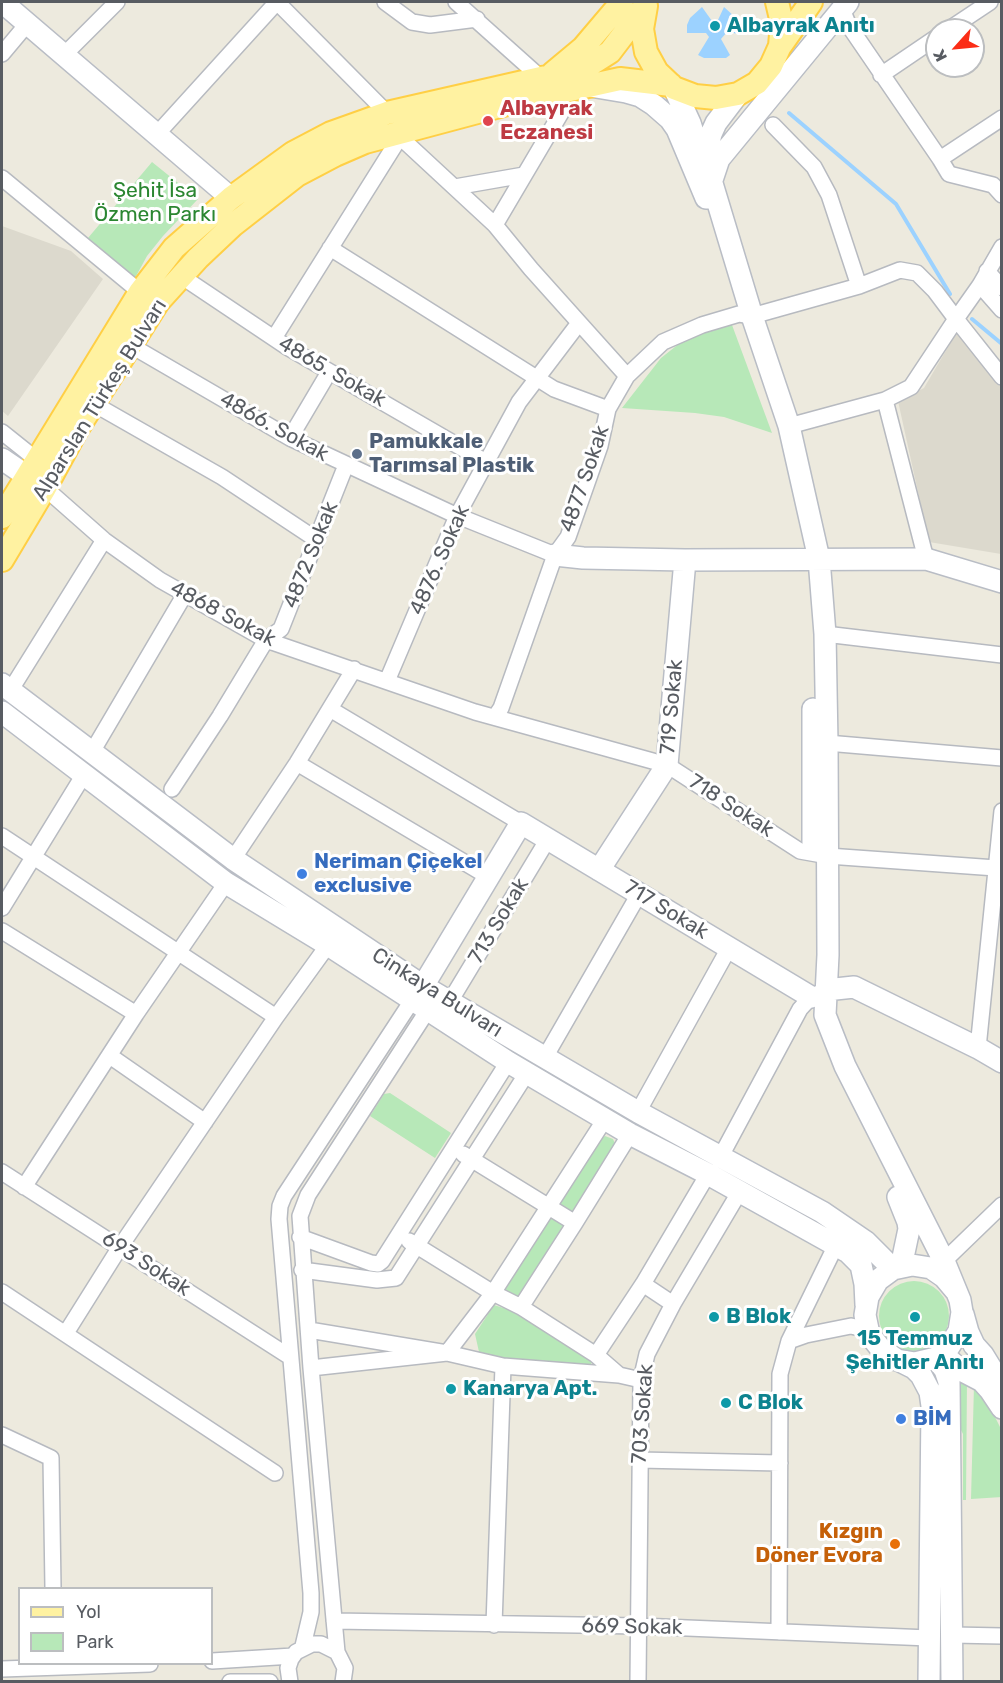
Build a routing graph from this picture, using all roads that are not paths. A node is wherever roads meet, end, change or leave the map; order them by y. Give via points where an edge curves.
1 (2, 2) edge
2 (117, 2) edge
3 (277, 2) edge
4 (385, 2) edge
5 (456, 2) edge
6 (620, 2) edge
7 (777, 2) edge
8 (811, 2) edge
9 (990, 2) edge
10 (646, 4) edge
11 (847, 4) edge
12 (966, 18) edge
13 (477, 19) junction
14 (27, 23) junction
15 (925, 45) edge
16 (780, 46) junction
17 (2, 54) edge
18 (65, 54) junction
19 (881, 75) junction
20 (544, 77) junction
21 (586, 86) junction
22 (673, 86) junction
23 (738, 94) junction
24 (561, 113) dead end
25 (1002, 118) edge
26 (773, 125) dead end
27 (395, 127) junction
28 (158, 133) junction
29 (940, 159) junction
30 (524, 176) junction
31 (2, 178) edge
32 (707, 184) junction
33 (454, 187) junction
34 (1002, 195) edge
35 (231, 198) junction
36 (495, 225) junction
37 (1002, 247) edge
38 (330, 248) junction
39 (181, 276) junction
40 (984, 278) junction
41 (859, 286) junction
42 (1002, 288) edge
43 (140, 292) junction
44 (1002, 310) edge
45 (746, 315) junction
46 (956, 319) junction
47 (579, 323) junction
48 (274, 338) junction
49 (130, 345) junction
50 (329, 372) junction
51 (627, 376) junction
52 (1002, 377) edge
53 (537, 379) junction
54 (885, 400) junction
55 (94, 404) junction
56 (608, 410) junction
57 (789, 426) junction
58 (2, 432) edge
59 (290, 438) junction
60 (2, 459) edge
61 (486, 462) junction
62 (346, 465) junction
63 (36, 474) junction
64 (457, 516) junction
65 (2, 517) edge
66 (104, 540) junction
67 (317, 540) junction
68 (555, 555) junction
69 (813, 559) junction
70 (926, 559) junction
71 (2, 560) edge
72 (685, 560) junction
73 (1002, 582) edge
74 (185, 594) junction
75 (825, 634) junction
76 (266, 640) junction
77 (1002, 655) edge
78 (354, 669) junction
79 (387, 681) junction
80 (6, 688) edge
81 (330, 709) junction
82 (2, 712) edge
83 (495, 717) junction
84 (827, 743) junction
85 (92, 752) junction
86 (1002, 758) edge
87 (297, 763) junction
88 (667, 765) junction
89 (83, 776) junction
90 (172, 789) dead end
91 (1002, 811) edge
92 (521, 823) junction
93 (2, 836) edge
94 (548, 839) junction
95 (820, 855) junction
96 (32, 857) junction
97 (233, 859) junction
98 (996, 868) junction
99 (599, 870) junction
100 (489, 877) junction
101 (226, 883) junction
102 (639, 894) junction
103 (2, 908) edge
104 (996, 919) edge
105 (2, 931) edge
106 (328, 945) junction
107 (729, 948) junction
108 (178, 954) junction
109 (819, 993) junction
110 (430, 999) junction
111 (136, 1014) junction
112 (276, 1017) junction
113 (978, 1048) junction
114 (110, 1056) junction
115 (544, 1059) junction
116 (508, 1062) junction
117 (1002, 1062) edge
118 (527, 1073) junction
119 (638, 1112) junction
120 (605, 1119) junction
121 (205, 1122) junction
122 (630, 1134) junction
123 (452, 1149) junction
124 (721, 1156) junction
125 (472, 1159) junction
126 (2, 1172) edge
127 (708, 1174) junction
128 (24, 1187) junction
129 (740, 1191) junction
130 (1002, 1205) edge
131 (549, 1207) junction
132 (575, 1223) junction
133 (399, 1235) junction
134 (300, 1237) junction
135 (836, 1245) junction
136 (418, 1246) junction
137 (120, 1247) junction
138 (944, 1261) junction
139 (897, 1268) junction
140 (302, 1270) junction
141 (643, 1284) junction
142 (955, 1290) junction
143 (2, 1292) edge
144 (493, 1293) junction
145 (673, 1304) junction
146 (866, 1306) junction
147 (521, 1307) junction
148 (962, 1312) junction
149 (309, 1330) junction
150 (868, 1330) junction
151 (66, 1333) junction
152 (789, 1341) junction
153 (447, 1353) junction
154 (596, 1355) junction
155 (939, 1356) junction
156 (290, 1358) junction
157 (897, 1360) junction
158 (502, 1366) junction
159 (310, 1368) junction
160 (619, 1375) junction
161 (641, 1380) junction
162 (1002, 1386) edge
163 (1002, 1408) edge
164 (2, 1435) edge
165 (639, 1460) junction
166 (780, 1463) junction
167 (275, 1473) dead end
168 (53, 1587) edge
169 (334, 1620) junction
170 (494, 1625) junction
171 (639, 1626) junction
172 (779, 1632) junction
173 (953, 1635) junction
174 (1002, 1636) edge
175 (929, 1638) junction
176 (298, 1651) junction
177 (337, 1652) junction
178 (213, 1661) edge
179 (102, 1665) edge
180 (55, 1666) edge
181 (2, 1670) edge
182 (344, 1680) edge
183 (230, 1682) edge
184 (270, 1682) edge
185 (290, 1682) edge
186 (638, 1682) edge
187 (929, 1682) edge
188 (952, 1682) edge

1 - 14 main road
2 - 18 street
3 - 27 street
3 - 28 street
4 - 13 street via 412,22 430,25
5 - 13 street
6 - 20 main road, Alparslan Türkeş Bulvarı via 583,48
7 - 16 main road via 782,23
8 - 16 main road
9 - 12 street
10 - 20 main road, Alparslan Türkeş Bulvarı via 601,59 575,71
10 - 22 main road via 642,29 646,52 657,72
11 - 19 street via 849,26
11 - 32 main road via 719,159
13 - 20 street
14 - 17 street
14 - 18 main road
15 - 19 street
16 - 23 main road via 757,83
18 - 28 main road
19 - 29 street
20 - 27 main road, Alparslan Türkeş Bulvarı
21 - 22 main road, Alparslan Türkeş Bulvarı via 620,79
21 - 27 main road, Alparslan Türkeş Bulvarı
21 - 32 main road via 640,96 662,111 677,129
22 - 23 main road, Alparslan Türkeş Bulvarı via 695,96 716,99
22 - 32 main road via 696,138
23 - 32 main road via 711,134
24 - 30 street
25 - 29 street
26 - 41 street via 814,167 829,195
27 - 33 street
27 - 35 main road, Alparslan Türkeş Bulvarı via 331,133 293,153
27 - 38 street
27 - 39 main road, Alparslan Türkeş Bulvarı via 297,175 233,225
28 - 35 main road
29 - 34 street via 949,174 993,185
30 - 33 street
30 - 36 street
31 - 43 street
32 - 45 main road
33 - 36 street
35 - 43 main road, Alparslan Türkeş Bulvarı via 174,248
36 - 47 street
37 - 40 street
38 - 48 street
38 - 53 street
39 - 48 street, 4865. Sokak
39 - 49 main road, Alparslan Türkeş Bulvarı via 158,302
40 - 42 street
40 - 44 street
40 - 46 street
41 - 45 street, 4877 Sokak
41 - 46 street, 4877 Sokak via 900,270 917,273
43 - 63 main road, Alparslan Türkeş Bulvarı
45 - 51 street, 4877 Sokak via 702,325 663,342
45 - 57 main road
45 - 69 main road
46 - 52 street, 4877 Sokak
46 - 54 street via 911,387
47 - 51 street
47 - 53 street, 4876. Sokak
48 - 50 street, 4865. Sokak
49 - 55 main road, Alparslan Türkeş Bulvarı
49 - 59 street, 4866. Sokak
50 - 59 street
50 - 61 street, 4865. Sokak
51 - 56 street, 4877 Sokak
53 - 56 street
53 - 61 street, 4876. Sokak via 519,402
54 - 57 street
54 - 70 street
55 - 63 main road, Alparslan Türkeş Bulvarı via 76,431
55 - 67 street via 222,477
56 - 68 street, 4877 Sokak via 600,447 568,537
57 - 69 main road
58 - 63 street
59 - 62 street, 4866. Sokak
60 - 63 main road, 4868 Sokak
61 - 64 street, 4876. Sokak
62 - 64 street, 4866. Sokak
62 - 67 street, 4872 Sokak
63 - 65 main road, Alparslan Türkeş Bulvarı
63 - 66 street, 4868 Sokak
63 - 71 main road, Alparslan Türkeş Bulvarı
64 - 68 street, 4866. Sokak
64 - 79 street, 4876. Sokak
66 - 74 street, 4868 Sokak
66 - 80 street
67 - 76 street, 4872 Sokak via 281,629
68 - 72 main road
68 - 83 street, 4877 Sokak
69 - 70 main road
69 - 72 main road
69 - 75 main road
69 - 95 main road
70 - 73 main road
72 - 88 main road, 719 Sokak
74 - 76 street, 4868 Sokak
74 - 85 street
75 - 77 street
75 - 84 main road
76 - 78 street, 4868 Sokak
76 - 90 street, 4872 Sokak
78 - 79 street, 4868 Sokak
78 - 81 street
79 - 83 street, 4868 Sokak
80 - 85 main road, Cinkaya Bulvarı
81 - 87 street
81 - 92 street
82 - 89 main road, Cinkaya Bulvarı
83 - 88 street, 718 Sokak
84 - 86 street
84 - 95 main road
85 - 97 main road, Cinkaya Bulvarı
87 - 97 street
87 - 100 street
88 - 95 street, 718 Sokak via 800,851
88 - 99 main road, 719 Sokak
89 - 96 street
89 - 101 main road, Cinkaya Bulvarı
91 - 98 street
92 - 94 main road, 717 Sokak
92 - 100 main road, 713 Sokak
93 - 96 street
94 - 99 main road, 717 Sokak
94 - 110 street, 713 Sokak
95 - 98 street
95 - 109 main road
96 - 103 street
96 - 108 street
97 - 110 main road, Cinkaya Bulvarı
98 - 104 street
99 - 102 main road, 717 Sokak
100 - 110 main road, 713 Sokak
101 - 106 main road, Cinkaya Bulvarı
101 - 108 street
102 - 107 main road, 717 Sokak
102 - 115 street
104 - 113 street
105 - 111 street
106 - 110 main road, Cinkaya Bulvarı
106 - 112 street
107 - 109 main road, 717 Sokak
107 - 119 street
108 - 111 street
108 - 112 street
109 - 113 main road via 854,987
109 - 124 street via 800,1009
109 - 138 main road via 833,1040
109 - 139 main road via 818,1033 908,1222 909,1235
110 - 115 main road, Cinkaya Bulvarı
110 - 116 main road, Cinkaya Bulvarı
110 - 134 street via 308,1195 300,1216
110 - 156 street via 290,1186 280,1206
111 - 114 street
112 - 121 street
113 - 117 main road
114 - 121 street
114 - 128 street
115 - 119 main road, Cinkaya Bulvarı
116 - 118 main road, Cinkaya Bulvarı
116 - 123 street
118 - 120 main road, Cinkaya Bulvarı
118 - 125 street
119 - 124 main road, Cinkaya Bulvarı
120 - 122 main road, Cinkaya Bulvarı
120 - 131 street
121 - 137 street
122 - 127 main road, Cinkaya Bulvarı
122 - 132 street
123 - 125 street
123 - 133 street
124 - 139 main road, Cinkaya Bulvarı via 822,1212
125 - 131 street
125 - 136 street
126 - 128 street, 693 Sokak
127 - 129 main road, Cinkaya Bulvarı
127 - 141 street
128 - 137 street, 693 Sokak
129 - 135 main road, Cinkaya Bulvarı
129 - 145 street, 703 Sokak
130 - 138 street
131 - 132 street
131 - 144 street
132 - 147 street
133 - 134 street via 378,1264
133 - 136 street
134 - 140 street
135 - 146 main road, Cinkaya Bulvarı via 861,1265
135 - 152 street
136 - 140 street via 392,1280
136 - 144 street
137 - 151 street
137 - 156 street, 693 Sokak
138 - 142 main road
139 - 142 main road via 931,1268
139 - 146 main road via 878,1280
140 - 149 street
141 - 145 street
141 - 154 street
142 - 148 main road
143 - 151 street
144 - 147 street
144 - 153 street
145 - 161 street, 703 Sokak via 646,1354
146 - 150 main road
147 - 154 street
148 - 155 main road via 959,1331
148 - 162 main road via 974,1345
149 - 153 street
149 - 159 street
150 - 152 street via 851,1326
150 - 157 main road via 880,1350
151 - 167 street
152 - 166 street via 780,1374
153 - 158 street
153 - 159 street
154 - 160 street
155 - 157 main road via 915,1363
155 - 163 main road via 982,1381
155 - 173 main road via 949,1382
156 - 176 street via 311,1612
157 - 175 main road via 921,1375 932,1406
158 - 160 street
158 - 170 street
159 - 169 street
160 - 161 street
161 - 165 street, 703 Sokak
164 - 168 street via 51,1458
165 - 166 street
165 - 171 street, 703 Sokak
166 - 172 street
169 - 170 street, 669 Sokak
169 - 177 street
170 - 171 street, 669 Sokak
171 - 172 street, 669 Sokak
171 - 186 street, 703 Sokak
172 - 175 street, 669 Sokak
173 - 174 street
173 - 188 main road
175 - 187 main road
176 - 177 street via 321,1644
176 - 178 street
176 - 185 street via 288,1668
177 - 182 street via 345,1668
179 - 180 street
180 - 181 street
183 - 184 street

